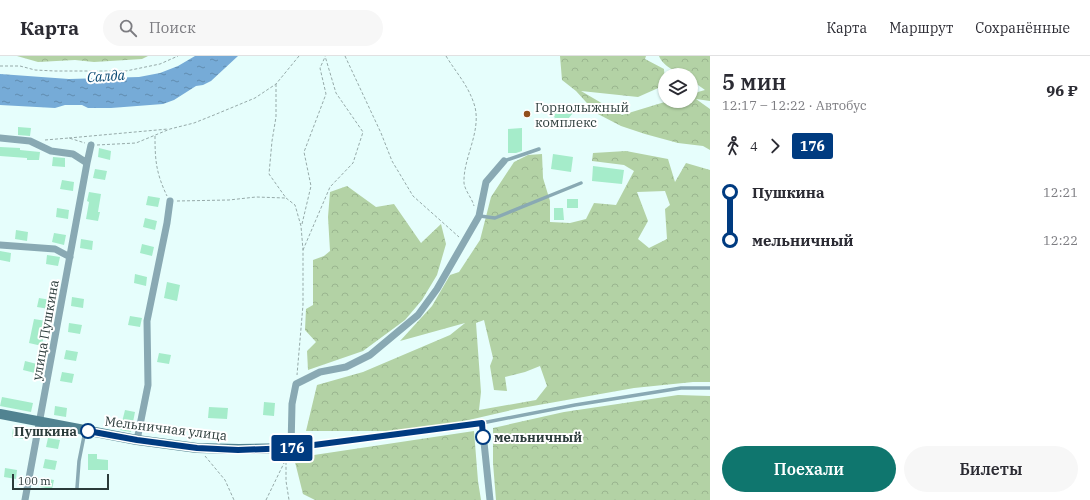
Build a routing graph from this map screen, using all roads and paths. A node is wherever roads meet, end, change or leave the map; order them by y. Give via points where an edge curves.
1 (178, 56) edge
2 (299, 56) edge
3 (325, 56) edge
4 (345, 56) edge
5 (446, 56) edge
6 (0, 66) edge
7 (276, 84) junction
8 (170, 129) junction
9 (155, 136) junction
10 (0, 138) edge
11 (69, 138) junction
12 (46, 140) dead end
13 (91, 145) junction
14 (539, 149) dead end
15 (504, 161) joint
16 (87, 164) junction
17 (581, 184) dead end
18 (286, 198) junction
19 (170, 201) junction
20 (477, 218) junction
21 (301, 226) junction
22 (464, 241) junction
23 (0, 245) edge
24 (303, 250) junction
25 (70, 256) junction
26 (296, 384) junction
27 (710, 388) edge
28 (0, 414) edge
29 (40, 422) junction
30 (482, 423) junction
31 (85, 430) junction
32 (137, 440) junction
33 (197, 448) junction
34 (291, 448) junction
35 (286, 460) junction
36 (78, 488) dead end
37 (25, 500) edge
38 (234, 500) edge
39 (266, 500) edge
40 (289, 500) edge
41 (490, 500) edge

1 - 6 path via 160,64 126,71 55,71
2 - 7 path
3 - 21 path via 320,68 326,94 304,152 311,186
3 - 24 path via 336,93 363,132 353,164 330,187
4 - 22 path via 392,161 412,196
5 - 20 path via 468,88 475,108 476,125 464,184
7 - 8 path via 255,98
7 - 18 path via 276,117 269,174
8 - 9 path
8 - 11 path
9 - 13 path via 136,143
9 - 19 path via 155,158 160,181
10 - 16 street via 30,141 51,151 73,154
11 - 12 path
11 - 13 path
13 - 16 street, улица Пушкина
14 - 15 lane
15 - 20 street via 486,182
16 - 25 street, улица Пушкина
17 - 20 lane via 495,218
18 - 19 path via 256,196 229,200
18 - 21 path via 295,205
19 - 32 street via 147,321 148,384
20 - 22 street
21 - 24 path
22 - 26 street via 437,289 418,316 370,356 346,367 320,372
23 - 25 street via 55,250
24 - 26 path via 303,305
25 - 29 street, улица Пушкина
26 - 34 street via 292,404
27 - 30 lane via 681,388
28 - 29 street, Мельничная улица
29 - 31 street, Мельничная улица
29 - 37 street, улица Пушкина
30 - 34 street
30 - 41 street
31 - 32 street, Мельничная улица
31 - 36 lane via 79,461
32 - 33 street, Мельничная улица
33 - 34 street, Мельничная улица
33 - 38 path via 225,480
34 - 35 path
35 - 39 path
35 - 40 path

